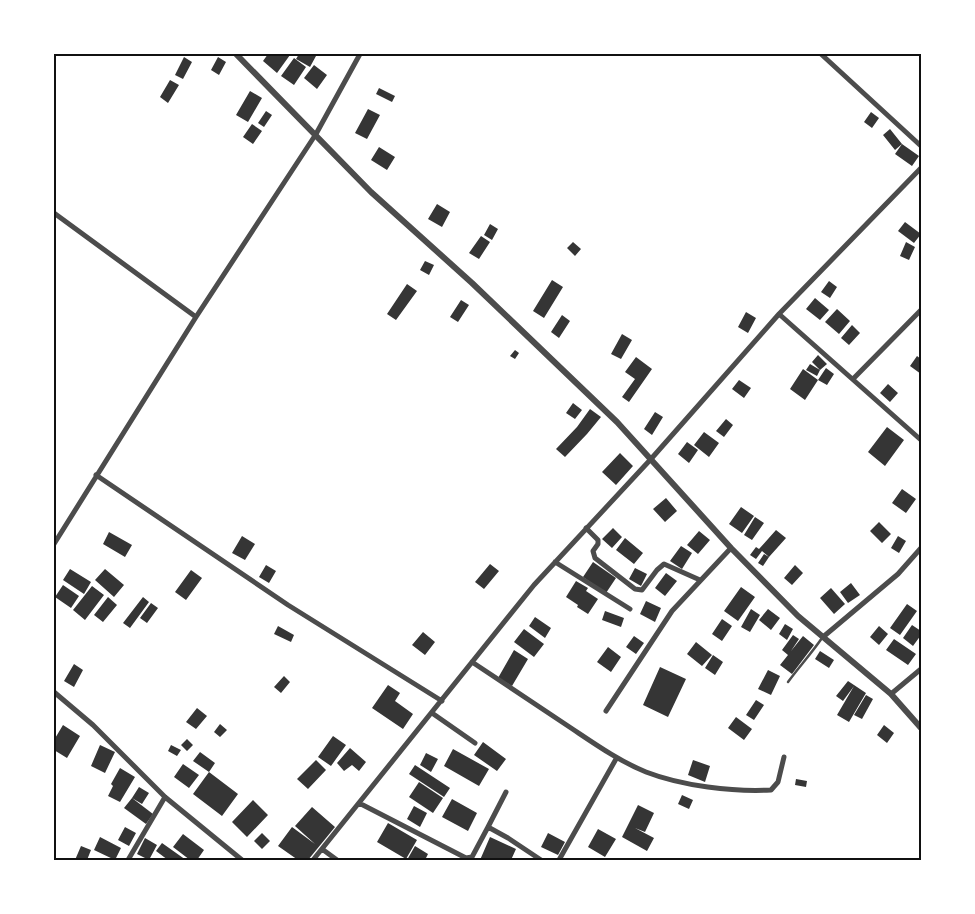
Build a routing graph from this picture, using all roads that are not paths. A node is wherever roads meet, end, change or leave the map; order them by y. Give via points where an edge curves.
1 (236, 54) edge
2 (360, 54) edge
3 (821, 54) edge
4 (316, 134) junction
5 (921, 146) edge
6 (921, 168) edge
7 (54, 213) edge
8 (921, 310) edge
9 (779, 314) junction
10 (196, 317) junction
11 (852, 379) junction
12 (921, 440) edge
13 (650, 459) junction
14 (96, 475) junction
15 (586, 528) junction
16 (54, 543) edge
17 (731, 548) junction
18 (921, 548) edge
19 (555, 562) junction
20 (700, 580) junction
21 (630, 609) dead end
22 (823, 637) junction
23 (472, 662) junction
24 (921, 669) edge
25 (788, 682) dead end
26 (54, 692) edge
27 (891, 694) junction
28 (442, 700) junction
29 (606, 710) dead end
30 (432, 714) junction
31 (921, 728) edge
32 (475, 743) dead end
33 (784, 757) dead end
34 (616, 759) junction
35 (506, 792) dead end
36 (165, 797) junction
37 (359, 803) junction
38 (488, 827) junction
39 (322, 849) junction
40 (128, 860) edge
41 (242, 860) edge
42 (313, 860) edge
43 (337, 860) edge
44 (541, 860) edge
45 (559, 860) edge

1 - 4 street
2 - 4 street
3 - 5 street
4 - 10 street
4 - 13 street via 371,192 472,283 617,422
6 - 9 street
7 - 10 street
8 - 11 street
9 - 11 street
9 - 13 street
10 - 14 street
11 - 12 street
13 - 15 street
13 - 17 street
14 - 16 street
14 - 28 street via 288,605
15 - 19 street
15 - 20 street via 598,540 593,551 595,558 635,589 642,590 664,564
17 - 20 street
17 - 22 street
18 - 22 street via 898,574
19 - 21 street
19 - 23 street
20 - 29 street via 660,626
22 - 25 lane
22 - 27 street
23 - 28 street
23 - 34 street
24 - 27 street
26 - 36 street via 93,725
27 - 31 street
28 - 30 street
30 - 32 street
30 - 37 street
33 - 34 street via 778,782 770,790 672,780
34 - 45 street
35 - 38 street
36 - 40 street
36 - 41 street
37 - 38 street via 466,858 472,857
37 - 39 street
38 - 44 street
39 - 42 street
39 - 43 street

